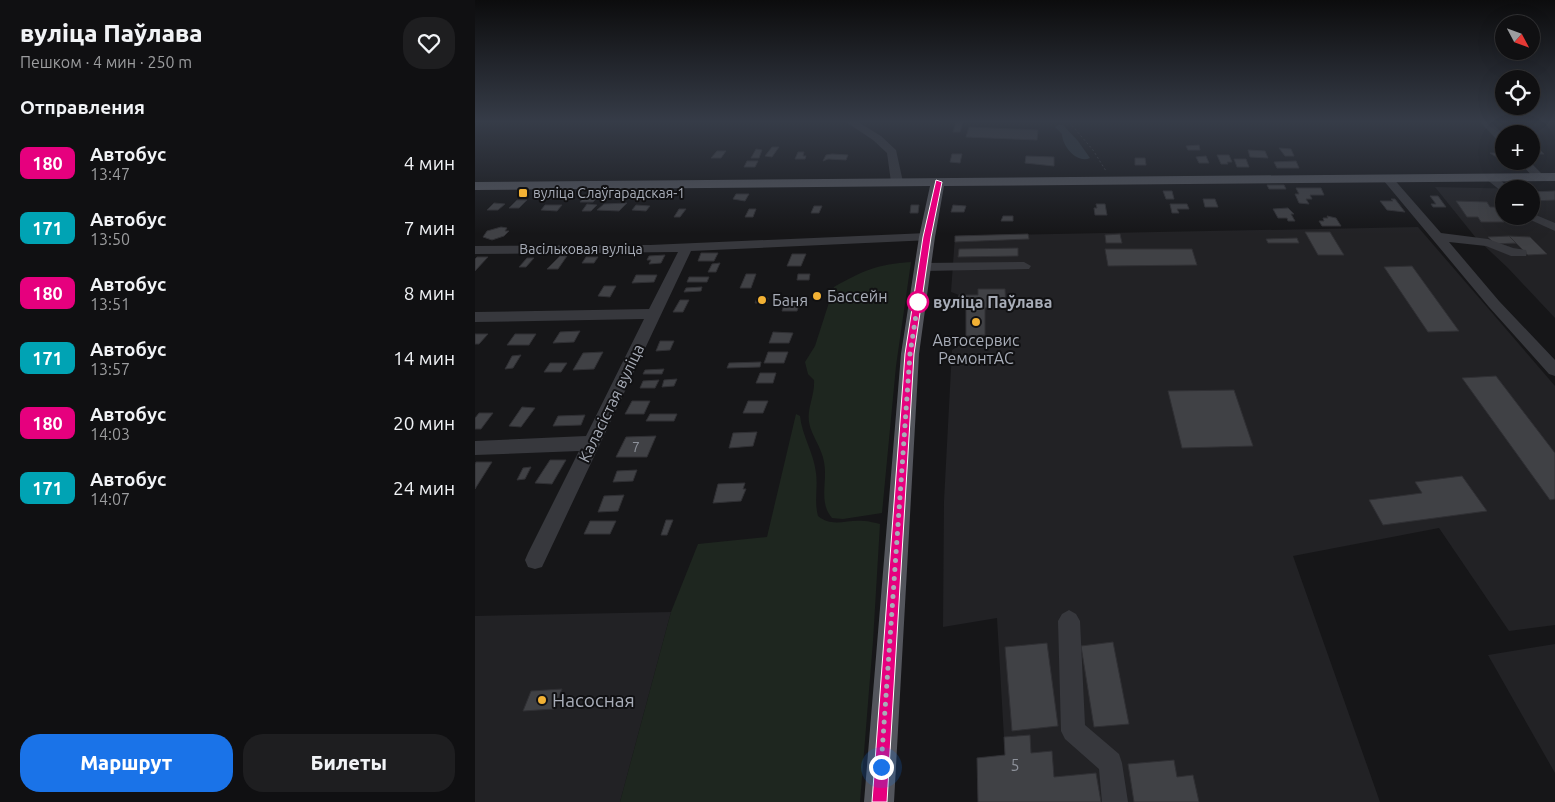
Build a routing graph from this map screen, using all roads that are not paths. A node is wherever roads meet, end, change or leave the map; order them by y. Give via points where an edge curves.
1 (893, 159) edge
2 (1532, 170) edge
3 (1539, 177) junction
4 (1555, 177) edge
5 (1491, 178) junction
6 (1388, 179) junction
7 (1495, 181) edge
8 (897, 182) junction
9 (938, 182) junction
10 (475, 186) edge
11 (1540, 221) edge
12 (1555, 227) edge
13 (1437, 236) junction
14 (927, 237) junction
15 (687, 246) junction
16 (475, 250) edge
17 (1521, 254) dead end
18 (1024, 266) dead end
19 (923, 267) junction
20 (654, 314) junction
21 (475, 317) edge
22 (1555, 370) edge
23 (591, 443) junction
24 (475, 448) edge
25 (535, 560) dead end
26 (1069, 621) dead end
27 (879, 802) edge
28 (1115, 802) edge

1 - 8 street
2 - 3 street
3 - 4 main road
3 - 5 main road
5 - 6 main road
5 - 7 street
6 - 9 main road
6 - 13 street
8 - 9 main road
8 - 10 main road
9 - 14 main road
11 - 12 street
13 - 17 street via 1491,244 1510,254
13 - 22 street
14 - 15 street, Васільковая вуліца
14 - 19 main road
15 - 16 street, Васільковая вуліца
15 - 20 street, Каласістая вуліца
18 - 19 street
19 - 27 main road via 910,354
20 - 21 street
20 - 23 street, Каласістая вуліца
23 - 24 street
23 - 25 street, Каласістая вуліца
26 - 28 street via 1073,731 1109,763

